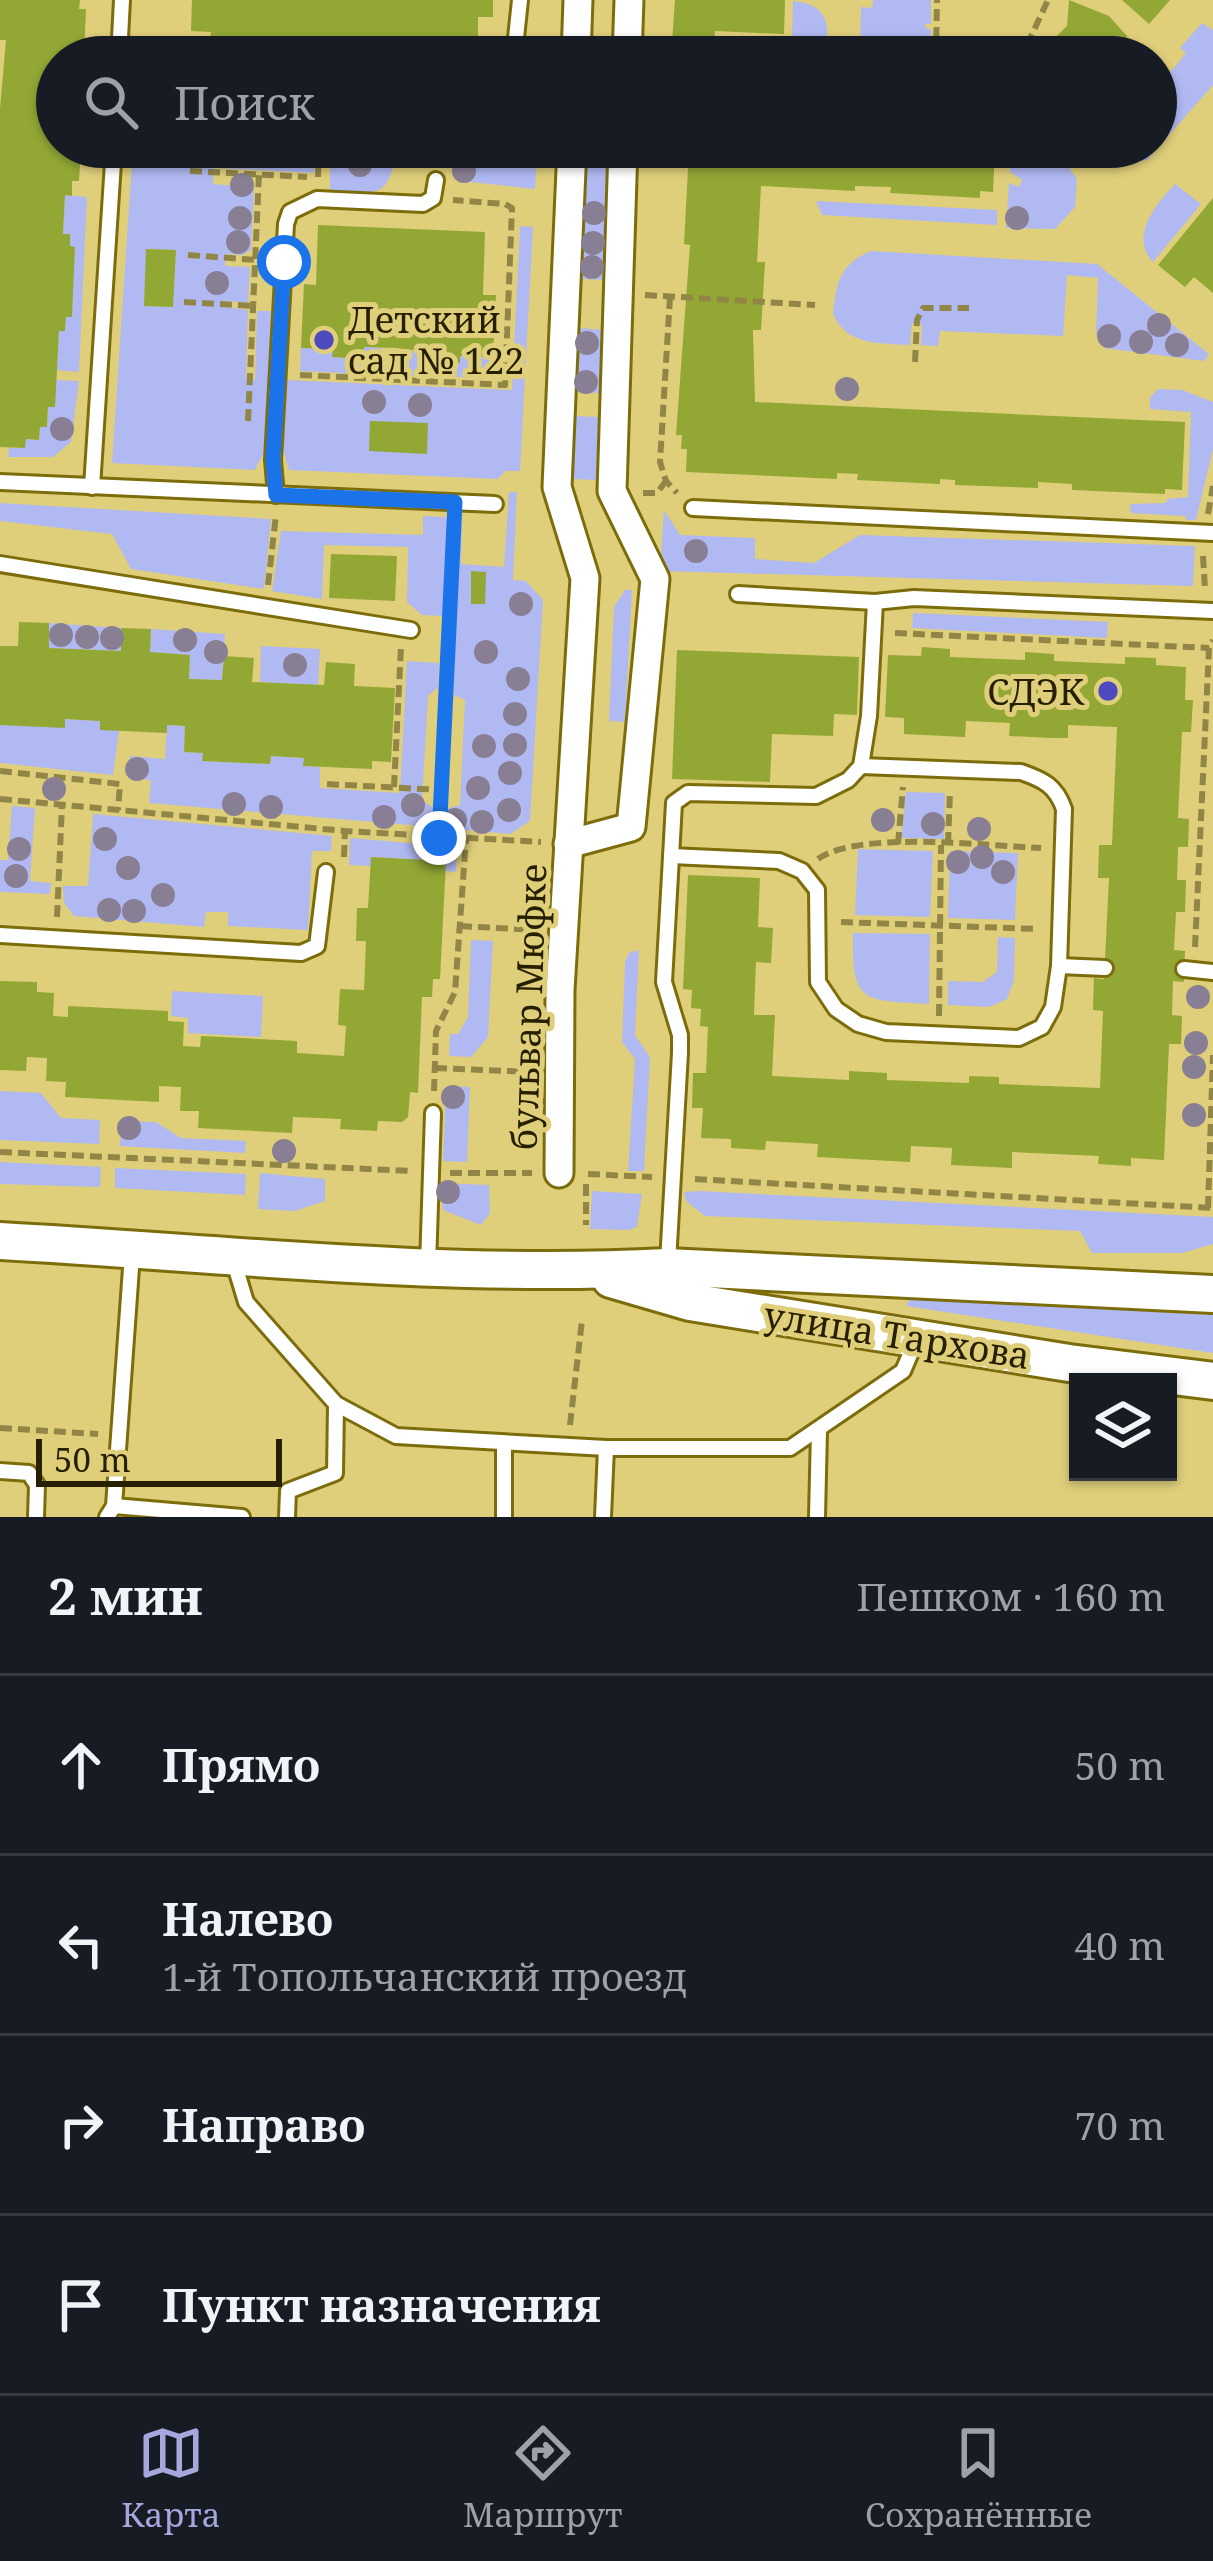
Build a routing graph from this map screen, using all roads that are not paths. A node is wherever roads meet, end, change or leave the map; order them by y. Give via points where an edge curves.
1 (122, 0) edge
2 (520, 0) edge
3 (578, 0) edge
4 (629, 0) edge
5 (120, 36) edge
6 (516, 36) edge
7 (577, 36) edge
8 (628, 36) edge
9 (113, 168) edge
10 (571, 168) edge
11 (622, 168) edge
12 (436, 180) dead end
13 (0, 482) edge
14 (92, 487) junction
15 (276, 495) junction
16 (495, 504) dead end
17 (692, 508) dead end
18 (1213, 533) edge
19 (0, 564) edge
20 (738, 595) dead end
21 (875, 602) junction
22 (1213, 611) edge
23 (406, 629) road end
24 (861, 766) junction
25 (568, 844) junction
26 (671, 856) junction
27 (326, 872) dead end
28 (0, 935) edge
29 (1059, 966) junction
30 (1105, 968) dead end
31 (1184, 969) dead end
32 (1213, 972) edge
33 (433, 1113) road end
34 (573, 1174) road end
35 (0, 1241) edge
36 (132, 1249) junction
37 (231, 1254) junction
38 (428, 1265) junction
39 (668, 1267) junction
40 (585, 1271) junction
41 (1213, 1294) edge
42 (917, 1338) junction
43 (1213, 1381) edge
44 (336, 1404) junction
45 (819, 1431) junction
46 (504, 1444) junction
47 (606, 1448) junction
48 (0, 1471) edge
49 (111, 1512) edge
50 (36, 1517) edge
51 (242, 1517) edge
52 (287, 1517) edge
53 (504, 1517) edge
54 (603, 1517) edge
55 (817, 1517) edge

1 - 5 lane
2 - 6 lane
3 - 7 street
4 - 8 street
9 - 14 lane
10 - 25 street, бульвар Мюфке via 557,488 585,578
11 - 25 street, бульвар Мюфке via 612,491 655,579 631,827
12 - 15 lane via 423,204 317,199 290,212
13 - 14 lane
14 - 15 lane
15 - 16 lane
17 - 18 lane
19 - 23 lane
20 - 21 lane
21 - 22 lane
21 - 24 lane
24 - 26 lane via 816,796 688,794 674,803
24 - 29 lane via 1022,772 1059,794
25 - 34 street, бульвар Мюфке via 559,1073
26 - 29 lane via 779,861 802,871 817,890 818,982 857,1024 1019,1038 1042,1027
26 - 39 lane via 664,982 680,1035
27 - 28 lane via 317,946 301,953
29 - 30 lane
31 - 32 lane
33 - 38 lane
35 - 36 main road, улица Тархова
36 - 37 main road, улица Тархова
36 - 49 lane
37 - 38 main road, улица Тархова
37 - 44 lane via 246,1302
38 - 40 main road, улица Тархова
39 - 40 main road, улица Тархова
39 - 41 main road, улица Тархова
40 - 42 main road, улица Тархова via 690,1302
42 - 43 main road, улица Тархова
42 - 45 lane via 904,1371
44 - 46 lane via 396,1436
44 - 52 lane via 335,1473 288,1491
45 - 47 lane via 790,1448
45 - 55 lane
46 - 47 lane
46 - 53 lane
47 - 54 lane
48 - 50 lane via 29,1473 38,1484
49 - 51 lane

